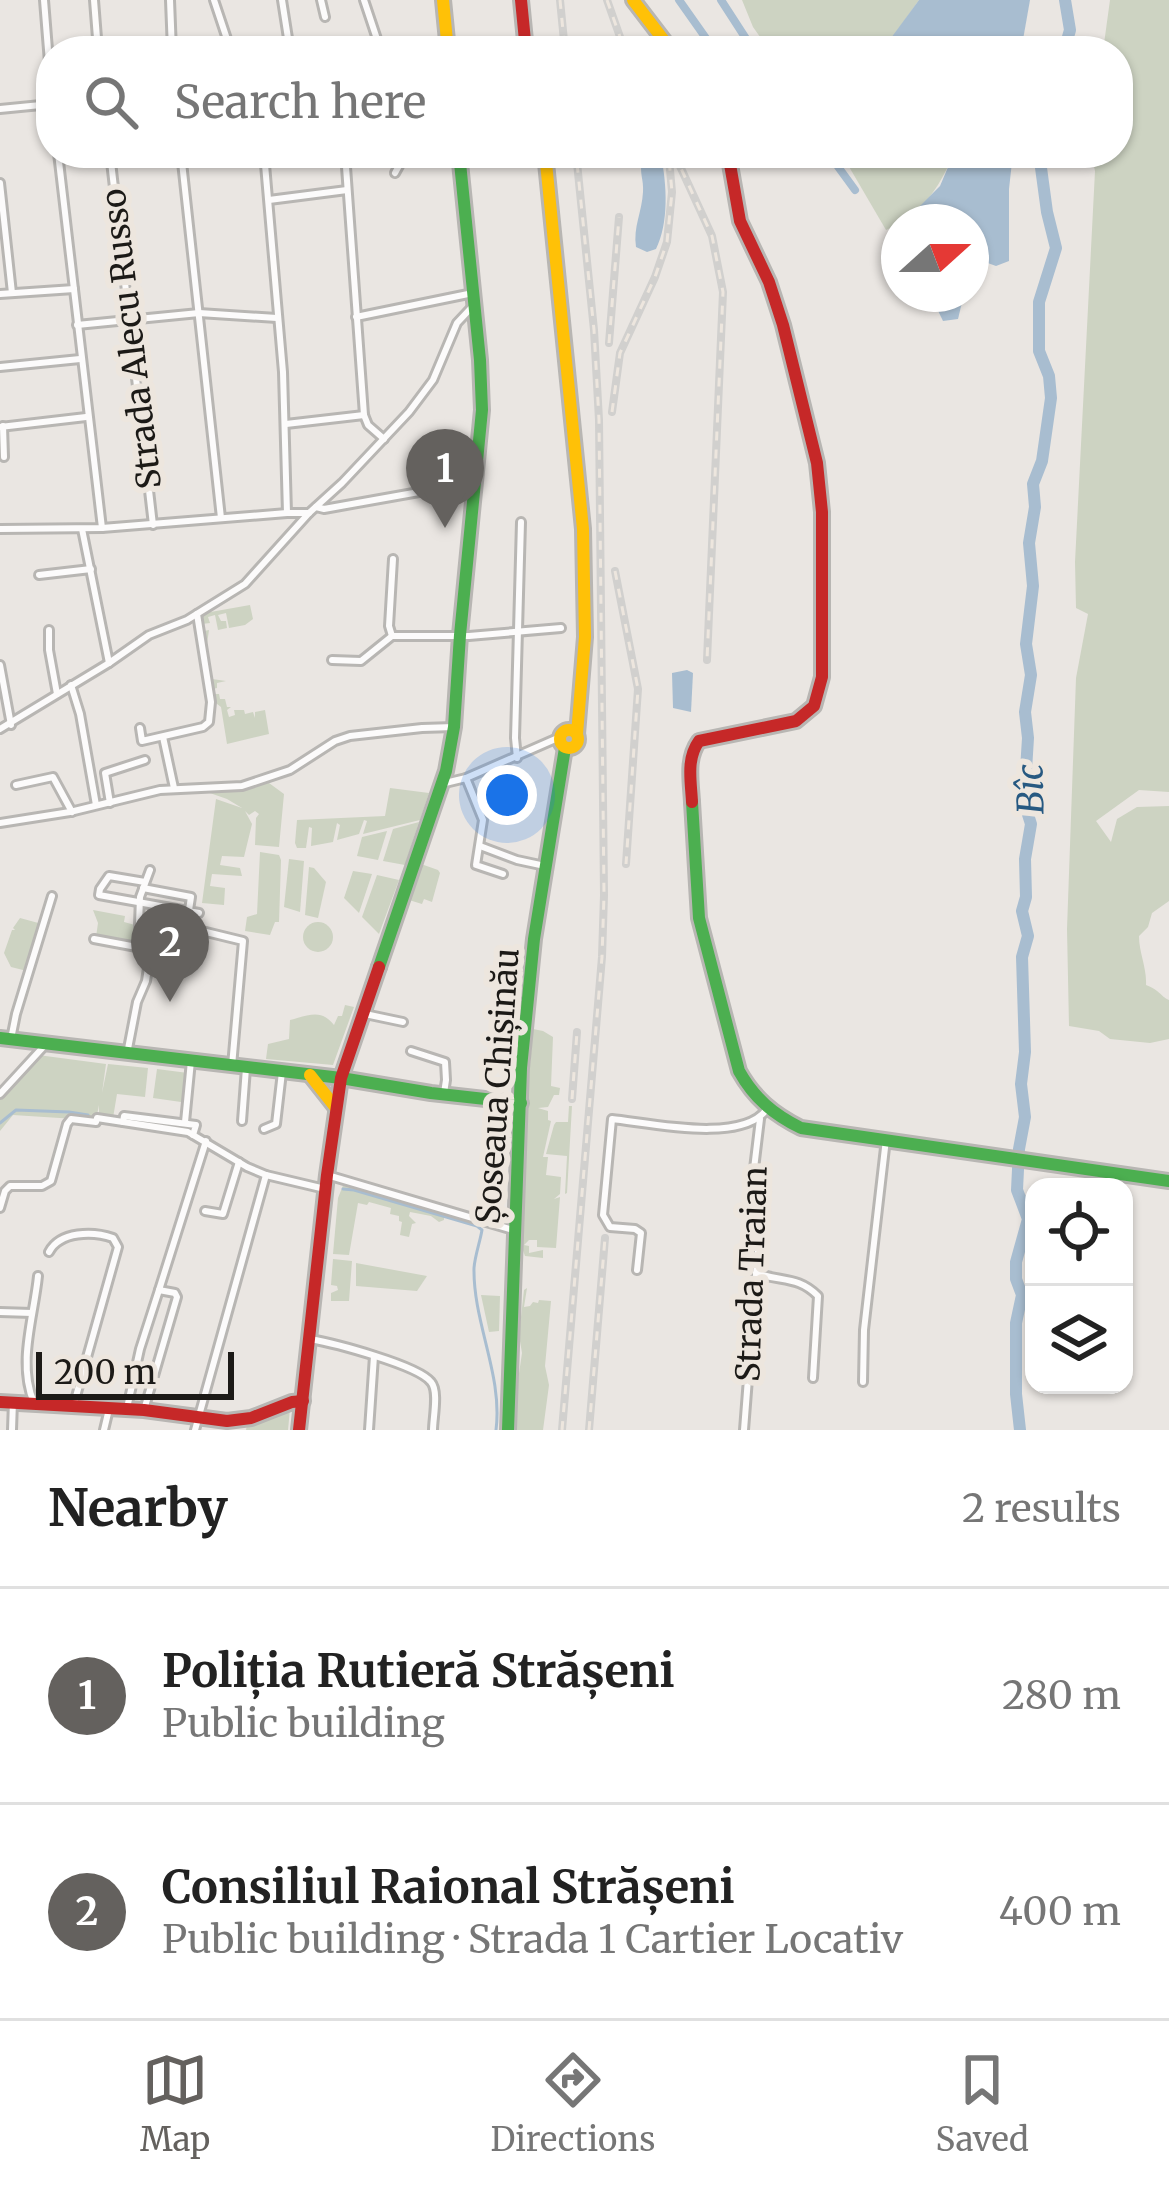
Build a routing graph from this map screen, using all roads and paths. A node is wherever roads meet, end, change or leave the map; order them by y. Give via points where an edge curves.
1 (44, 0) edge
2 (94, 0) edge
3 (170, 0) edge
4 (214, 0) edge
5 (282, 0) edge
6 (321, 0) edge
7 (364, 0) edge
8 (443, 0) edge
9 (525, 0) edge
10 (633, 0) edge
11 (325, 17) dead end
12 (47, 36) edge
13 (97, 36) edge
14 (171, 36) edge
15 (226, 36) edge
16 (288, 36) edge
17 (376, 36) edge
18 (447, 36) edge
19 (529, 36) edge
20 (661, 36) edge
21 (36, 105) edge
22 (0, 109) edge
23 (60, 168) edge
24 (112, 168) edge
25 (183, 168) edge
26 (265, 168) edge
27 (346, 168) edge
28 (397, 168) edge
29 (461, 168) edge
30 (542, 168) edge
31 (543, 168) edge
32 (731, 168) edge
33 (395, 172) dead end
34 (0, 183) edge
35 (347, 190) junction
36 (268, 200) junction
37 (74, 289) junction
38 (12, 293) junction
39 (0, 294) edge
40 (474, 299) junction
41 (199, 313) junction
42 (356, 317) junction
43 (130, 318) junction
44 (277, 318) junction
45 (77, 325) junction
46 (81, 359) junction
47 (0, 367) edge
48 (364, 416) junction
49 (87, 417) junction
50 (286, 424) junction
51 (1, 427) edge
52 (384, 440) junction
53 (4, 457) dead end
54 (419, 492) dead end
55 (312, 510) junction
56 (287, 513) junction
57 (221, 518) junction
58 (520, 522) dead end
59 (153, 525) junction
60 (102, 528) junction
61 (0, 529) edge
62 (82, 529) junction
63 (393, 560) dead end
64 (91, 569) junction
65 (39, 575) dead end
66 (196, 614) junction
67 (562, 628) dead end
68 (49, 630) dead end
69 (517, 631) junction
70 (460, 635) junction
71 (392, 636) junction
72 (332, 660) dead end
73 (109, 663) junction
74 (0, 665) edge
75 (71, 685) junction
76 (57, 694) junction
77 (11, 724) junction
78 (140, 728) dead end
79 (454, 728) junction
80 (0, 729) edge
81 (164, 737) junction
82 (569, 739) junction
83 (517, 758) junction
84 (146, 760) dead end
85 (466, 778) junction
86 (441, 784) junction
87 (16, 785) dead end
88 (174, 788) junction
89 (110, 802) junction
90 (96, 806) junction
91 (72, 812) junction
92 (495, 816) dead end
93 (482, 817) junction
94 (0, 823) edge
95 (479, 846) junction
96 (546, 866) junction
97 (150, 870) dead end
98 (503, 874) dead end
99 (144, 885) junction
100 (52, 896) dead end
101 (141, 902) junction
102 (189, 911) junction
103 (199, 913) dead end
104 (202, 931) dead end
105 (94, 939) dead end
106 (142, 948) junction
107 (365, 1014) junction
108 (404, 1022) dead end
109 (5, 1039) edge
110 (46, 1044) junction
111 (410, 1051) dead end
112 (127, 1054) junction
113 (191, 1061) junction
114 (239, 1067) junction
115 (282, 1072) junction
116 (310, 1075) junction
117 (341, 1078) junction
118 (5, 1083) edge
119 (0, 1094) edge
120 (444, 1094) junction
121 (521, 1102) junction
122 (337, 1110) junction
123 (764, 1113) junction
124 (242, 1121) dead end
125 (124, 1122) junction
126 (185, 1122) junction
127 (143, 1124) junction
128 (264, 1130) dead end
129 (194, 1135) junction
130 (141, 1136) dead end
131 (886, 1139) junction
132 (206, 1141) junction
133 (239, 1162) junction
134 (266, 1174) junction
135 (1169, 1181) edge
136 (327, 1182) junction
137 (0, 1208) edge
138 (205, 1210) dead end
139 (514, 1230) junction
140 (49, 1252) dead end
141 (637, 1270) dead end
142 (756, 1273) junction
143 (38, 1276) dead end
144 (159, 1290) junction
145 (0, 1312) edge
146 (33, 1313) junction
147 (310, 1340) junction
148 (374, 1356) junction
149 (813, 1378) dead end
150 (863, 1382) dead end
151 (6, 1401) edge
152 (303, 1401) junction
153 (34, 1403) junction
154 (73, 1407) junction
155 (109, 1409) junction
156 (127, 1409) junction
157 (144, 1410) junction
158 (197, 1424) edge
159 (12, 1430) edge
160 (104, 1430) edge
161 (299, 1430) edge
162 (369, 1430) edge
163 (434, 1430) edge
164 (508, 1430) edge
165 (744, 1430) edge

1 - 12 street
2 - 13 street
3 - 14 street
4 - 15 street
5 - 16 street
6 - 11 street
7 - 17 street
8 - 18 main road
9 - 19 main road
10 - 20 main road
21 - 22 street
23 - 37 street
24 - 43 street, Strada Alecu Russo
25 - 41 street
26 - 36 street
27 - 35 street
28 - 33 street
29 - 40 main road
30 - 82 main road via 576,541
31 - 82 main road via 583,529 584,637
32 - 123 main road via 740,221 783,325 822,512 822,677 814,706 796,722 699,741 690,760 699,918 735,1059
34 - 38 street
35 - 36 street
35 - 42 street
36 - 44 street
37 - 38 street
37 - 45 street
38 - 39 street
40 - 42 street
40 - 52 street via 433,380
40 - 70 main road via 482,410
41 - 43 street
41 - 44 street
41 - 57 street
42 - 48 street
43 - 45 street
43 - 59 street, Strada Alecu Russo
44 - 50 street
45 - 46 street
46 - 47 street
46 - 49 street
48 - 50 street
48 - 52 street
49 - 51 street
49 - 60 street
50 - 56 street
51 - 53 street
52 - 55 street
54 - 55 street
55 - 56 street
55 - 66 street via 245,584
56 - 57 street
57 - 59 street
58 - 69 street
59 - 60 street
60 - 62 street
61 - 62 street
62 - 64 street
63 - 71 street
64 - 65 street
64 - 73 street
66 - 73 street
66 - 81 street via 209,722
67 - 69 street
68 - 76 street
69 - 70 street
69 - 83 street
70 - 71 street
70 - 79 main road
71 - 72 street via 361,661
73 - 75 street
74 - 77 street
75 - 76 street
75 - 90 street
76 - 77 street
77 - 80 street
78 - 81 street via 142,741
79 - 86 main road
79 - 88 street via 350,736 263,780
81 - 88 street
82 - 83 street
82 - 96 main road, Șoseaua Chișinău
82 - 121 main road
83 - 85 street
84 - 89 street via 105,773
85 - 86 street
85 - 93 street
86 - 107 main road
87 - 91 street via 53,777
88 - 89 street
89 - 90 street
90 - 91 street
91 - 94 street
92 - 93 street
93 - 95 street
95 - 96 street
95 - 98 street via 476,865
96 - 121 main road, Șoseaua Chișinău
97 - 99 street
99 - 101 street
99 - 101 street via 109,876 100,889 99,895
99 - 102 street via 191,897
100 - 109 street
101 - 102 street
101 - 106 street
102 - 103 street
104 - 114 street via 242,941
105 - 106 street
106 - 112 street via 148,968
107 - 108 street
107 - 117 main road
109 - 110 main road
110 - 112 main road
110 - 118 street
111 - 120 street via 445,1062
112 - 113 main road
113 - 114 main road
113 - 126 street
114 - 115 main road
114 - 124 street
115 - 116 main road
115 - 128 street via 276,1124
116 - 117 main road
116 - 122 main road
117 - 120 main road
117 - 122 main road
118 - 119 street
120 - 121 main road
121 - 139 main road, Șoseaua Chișinău
122 - 136 main road
123 - 131 main road via 801,1128
123 - 141 street via 726,1128 612,1119 603,1215 610,1226 641,1233
123 - 142 street, Strada Traian via 749,1210 759,1237
125 - 126 street
125 - 127 street
125 - 137 street via 68,1122 51,1181 10,1186
126 - 129 street via 196,1125
127 - 129 street
127 - 130 street
129 - 132 street
131 - 135 main road
131 - 150 street
132 - 133 street
132 - 144 street
133 - 134 street
133 - 138 street via 223,1214
134 - 136 street
134 - 158 street
136 - 139 street
136 - 147 main road
139 - 164 main road, Șoseaua Chișinău
140 - 154 street via 59,1240 88,1234 113,1238 118,1247
142 - 149 street via 798,1280 818,1296
142 - 165 street, Strada Traian
143 - 146 street
144 - 156 street
144 - 157 street via 177,1297
145 - 146 street
146 - 153 street via 27,1366
147 - 148 street
147 - 152 main road
148 - 162 street
148 - 163 street via 432,1382
151 - 153 main road
151 - 159 street
152 - 158 main road
152 - 161 main road
153 - 154 main road
154 - 155 main road
155 - 156 main road
155 - 160 street
156 - 157 main road
157 - 158 main road

